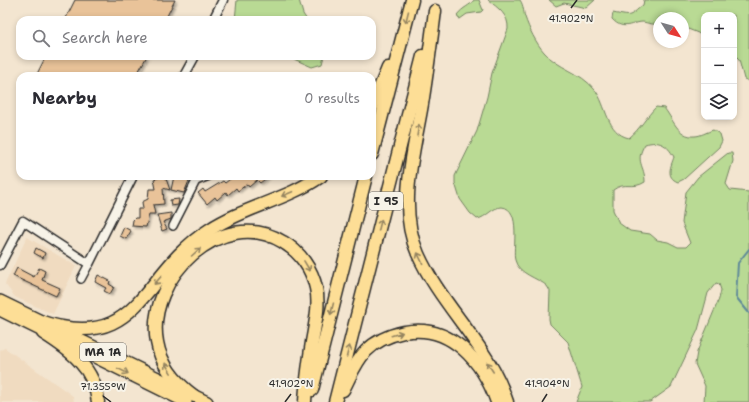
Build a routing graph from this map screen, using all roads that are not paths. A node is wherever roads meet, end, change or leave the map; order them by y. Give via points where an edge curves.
1 (223, 0) edge
2 (412, 0) edge
3 (436, 5) edge
4 (215, 16) edge
5 (403, 34) junction
6 (193, 60) edge
7 (186, 72) edge
8 (376, 98) edge
9 (376, 139) edge
10 (131, 180) edge
11 (196, 180) edge
12 (314, 180) edge
13 (365, 180) edge
14 (173, 226) dead end
15 (89, 264) junction
16 (0, 265) edge
17 (81, 279) dead end
18 (0, 301) edge
19 (0, 310) edge
20 (36, 320) junction
21 (43, 333) junction
22 (190, 399) edge
23 (98, 402) edge
24 (207, 402) edge
25 (305, 402) edge
26 (309, 402) edge
27 (336, 402) edge
28 (497, 402) edge
29 (507, 402) edge

1 - 4 street
2 -> 5 highway
27 -> 3 highway, I 95
29 -> 3 highway via 492,369 421,261 409,225 408,188
5 - 8 highway
5 - 9 highway
6 - 7 street
10 - 15 street
11 - 14 street
12 -> 20 highway via 202,234 180,254 133,309 115,322 98,329 80,330 62,328
13 -> 26 highway, I 95
15 - 16 street via 23,221
15 - 17 street
18 - 20 main road, MA 1A
19 - 21 main road, MA 1A
20 - 22 main road, MA 1A
21 -> 22 main road, MA 1A
21 - 23 highway via 84,364 94,382
22 - 24 main road, MA 1A
22 -> 25 highway via 160,355 156,329 160,306 177,273 200,248 224,235 251,232 271,236 290,246 304,261 315,283 317,309 306,378
27 -> 28 highway via 353,369 367,350 390,336 417,331 441,335 464,349 482,371

